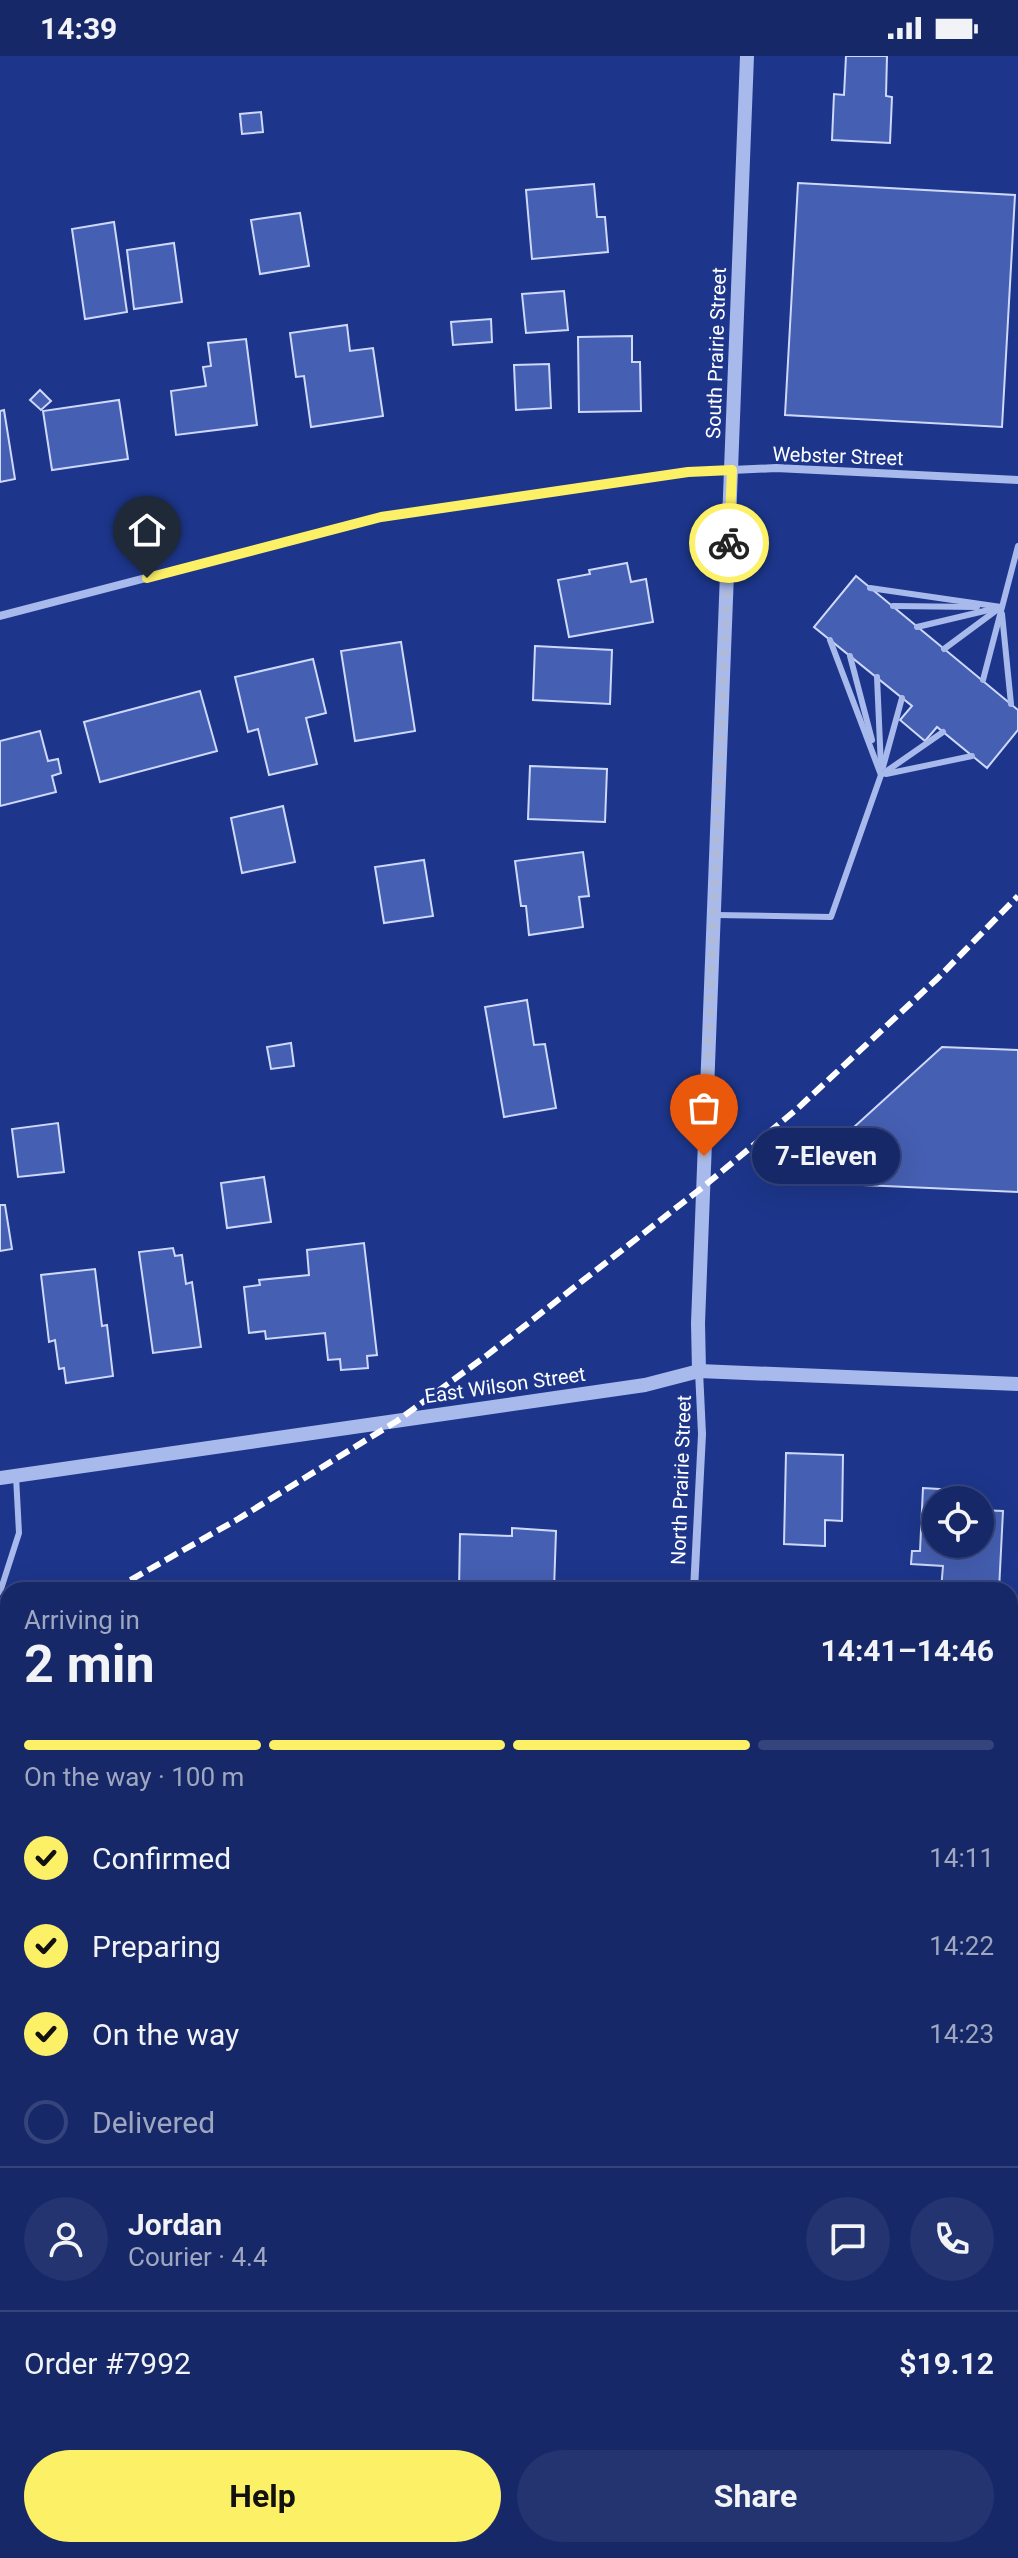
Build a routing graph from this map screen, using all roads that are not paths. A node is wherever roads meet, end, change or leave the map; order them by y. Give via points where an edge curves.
1 (747, 56) edge
2 (732, 470) junction
3 (1018, 480) edge
4 (1018, 546) edge
5 (870, 588) dead end
6 (893, 606) dead end
7 (1001, 607) junction
8 (0, 616) edge
9 (917, 627) dead end
10 (830, 640) dead end
11 (944, 649) dead end
12 (850, 656) dead end
13 (877, 677) dead end
14 (983, 680) dead end
15 (902, 698) dead end
16 (1011, 704) dead end
17 (943, 732) dead end
18 (972, 756) dead end
19 (881, 775) junction
20 (714, 915) junction
21 (699, 1371) junction
22 (1018, 1384) edge
23 (16, 1476) junction
24 (0, 1478) edge
25 (3, 1582) edge
26 (694, 1582) edge

1 - 2 street, South Prairie Street
2 - 3 street, Webster Street
2 - 8 street, Webster Street via 381,517
2 - 20 street, South Prairie Street
4 - 7 lane
5 - 7 lane
6 - 7 lane
7 - 9 lane
7 - 11 lane
7 - 14 lane
7 - 16 lane
10 - 19 lane
12 - 19 lane
13 - 19 lane
15 - 19 lane
17 - 19 lane
18 - 19 lane
19 - 20 lane via 831,917
20 - 21 street, South Prairie Street
21 - 22 street, East Wilson Street
21 - 23 street, East Wilson Street via 645,1385
21 - 26 street, North Prairie Street via 702,1434
23 - 24 street, East Wilson Street
23 - 25 lane via 19,1533

